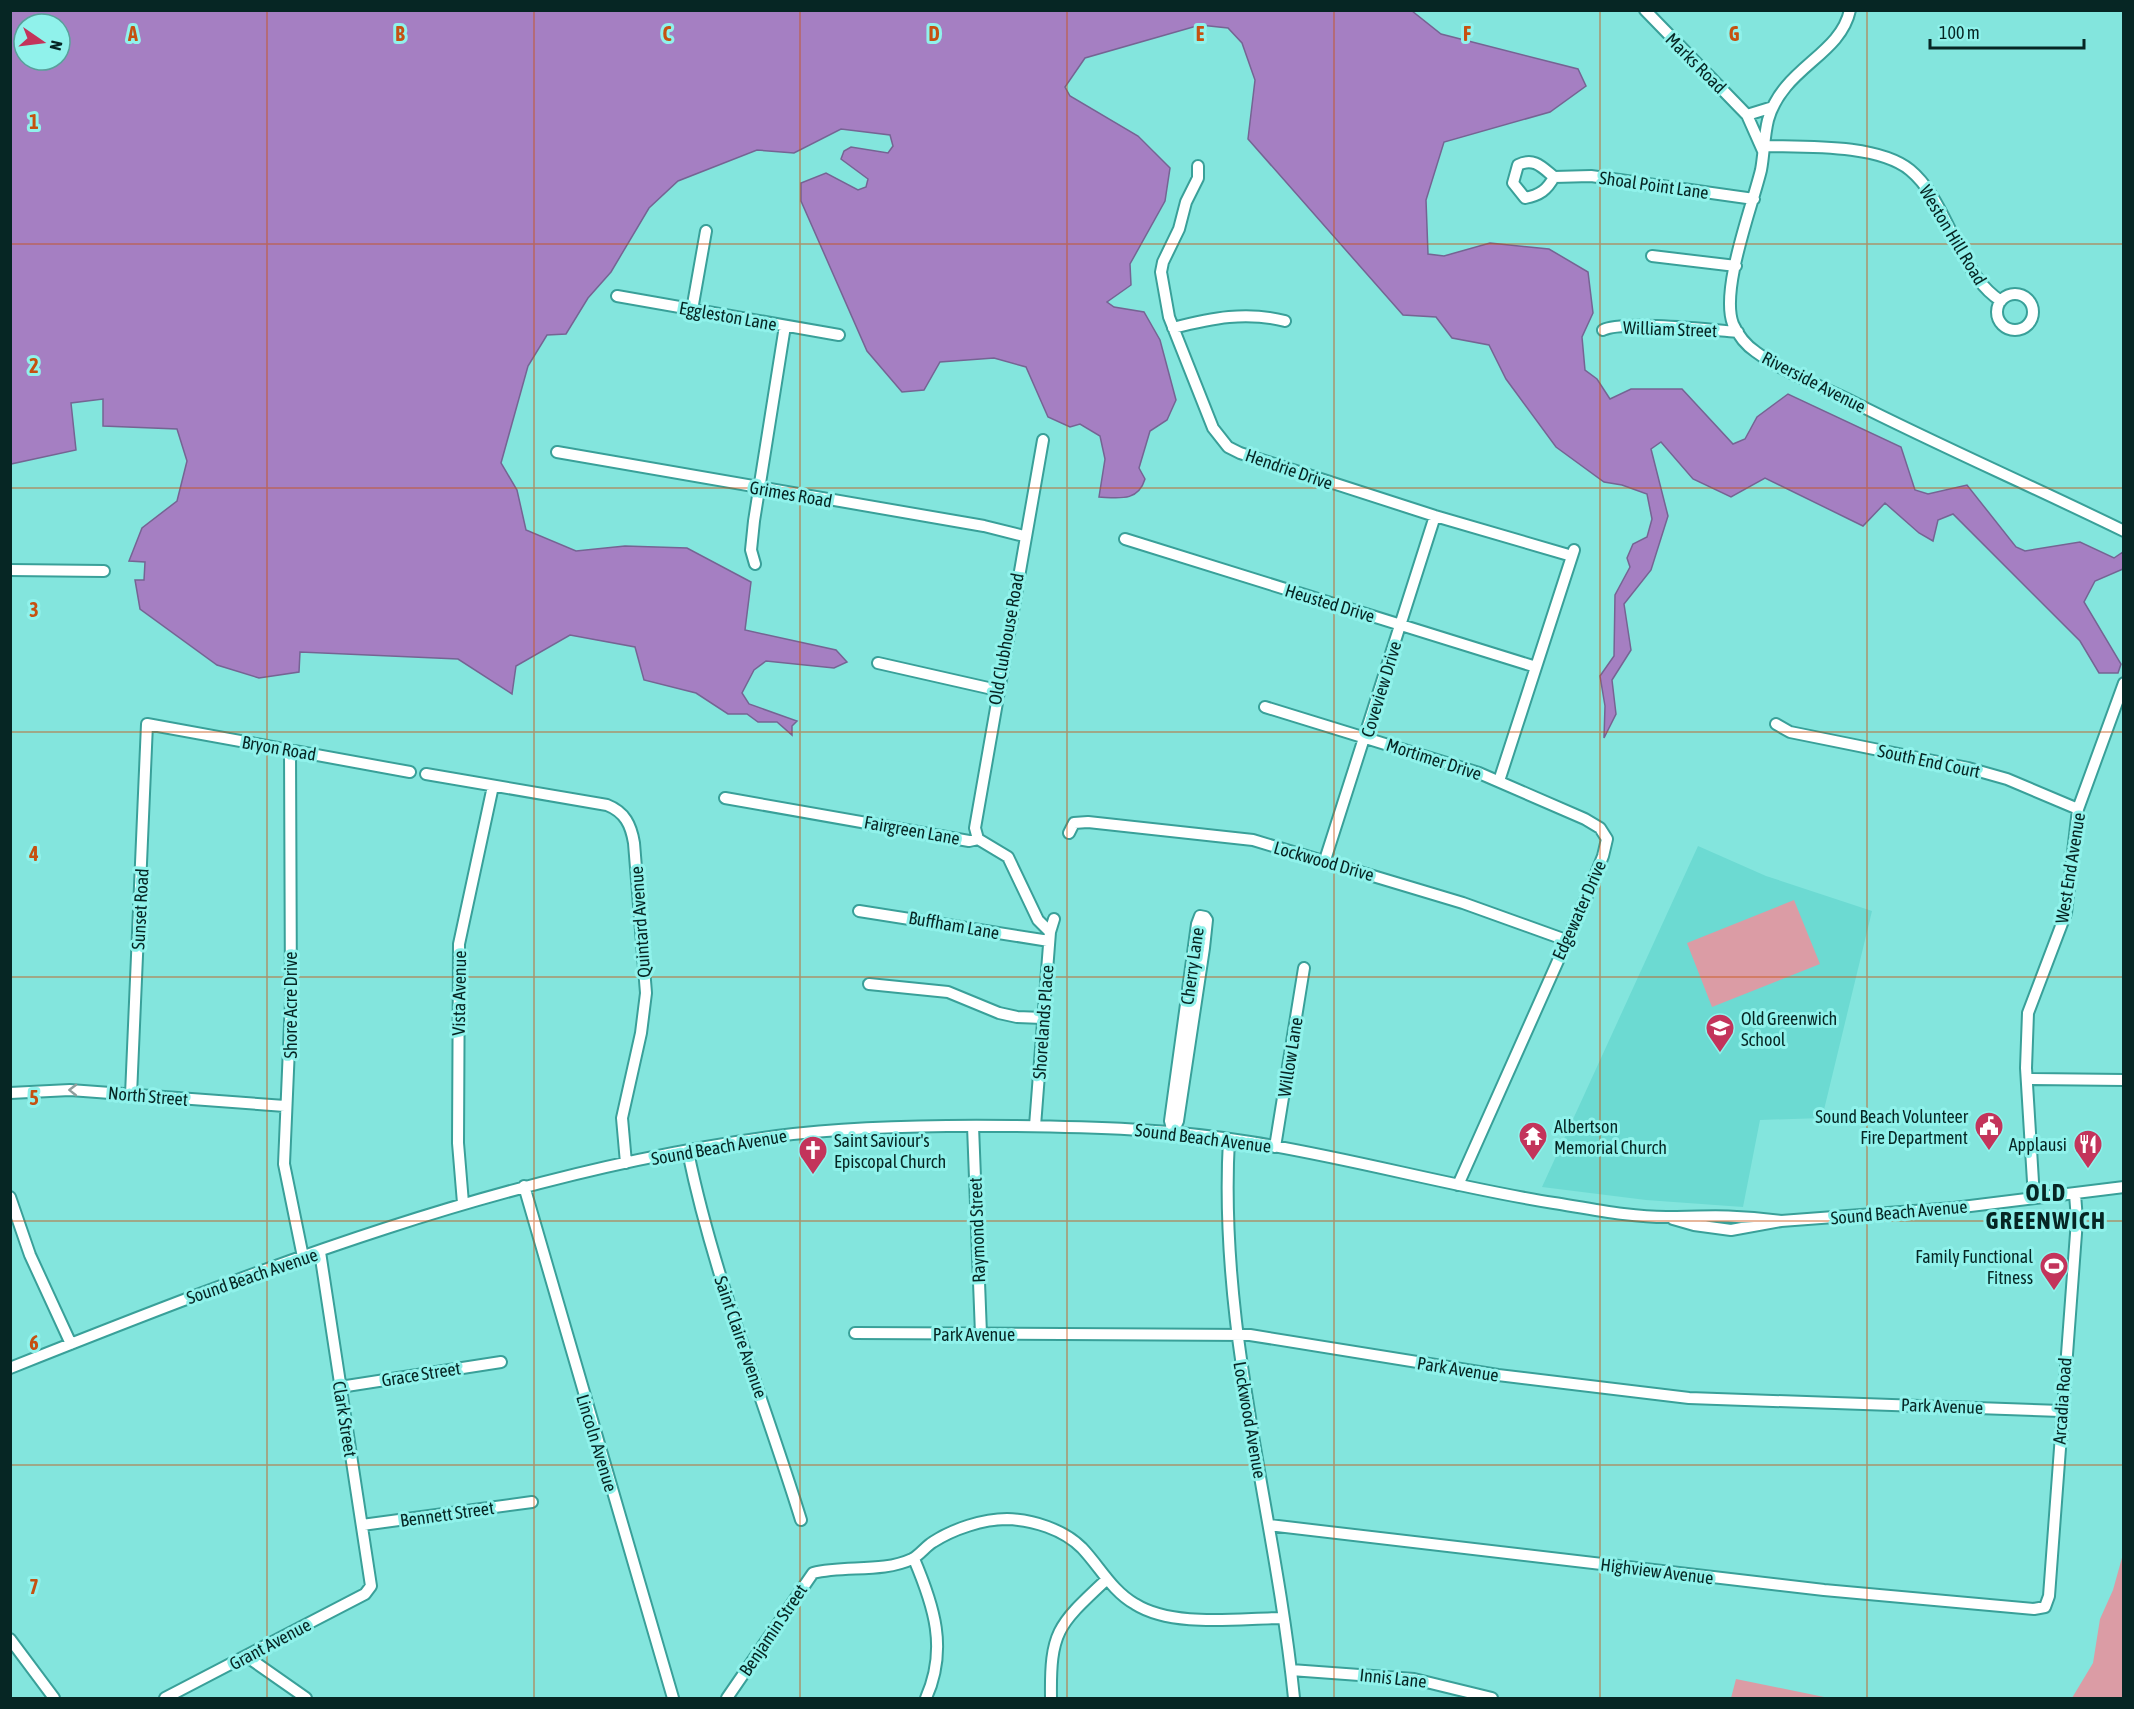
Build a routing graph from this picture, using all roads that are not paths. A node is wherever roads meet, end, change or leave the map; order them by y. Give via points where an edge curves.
1 (1645, 10) edge
2 (1851, 10) edge
3 (1773, 106) junction
4 (1747, 115) junction
5 (1765, 150) junction
6 (1198, 166) dead end
7 (1554, 177) dead end
8 (1754, 199) junction
9 (706, 231) dead end
10 (1652, 256) dead end
11 (1736, 266) junction
12 (617, 296) dead end
13 (2001, 301) dead end
14 (692, 310) junction
15 (1285, 321) dead end
16 (785, 326) junction
17 (1173, 328) junction
18 (1603, 330) dead end
19 (1738, 332) junction
20 (839, 335) dead end
21 (1043, 440) dead end
22 (557, 452) dead end
23 (759, 488) junction
24 (1435, 516) junction
25 (2124, 531) edge
26 (1024, 536) junction
27 (1125, 539) dead end
28 (755, 564) dead end
29 (10, 570) edge
30 (104, 571) dead end
31 (1401, 625) junction
32 (878, 663) dead end
33 (1536, 667) junction
34 (2124, 683) edge
35 (997, 690) junction
36 (1265, 707) dead end
37 (1776, 723) dead end
38 (147, 724) joint
39 (1366, 737) junction
40 (290, 750) junction
41 (410, 772) dead end
42 (426, 774) dead end
43 (1499, 781) junction
44 (493, 786) junction
45 (725, 798) dead end
46 (2078, 809) junction
47 (1072, 828) dead end
48 (978, 839) junction
49 (1325, 860) junction
50 (859, 911) dead end
51 (1054, 919) dead end
52 (1050, 937) junction
53 (1566, 940) junction
54 (1304, 968) dead end
55 (869, 984) dead end
56 (1043, 1018) junction
57 (2027, 1079) junction
58 (2124, 1080) edge
59 (10, 1093) edge
60 (131, 1095) junction
61 (285, 1106) junction
62 (972, 1126) junction
63 (1035, 1126) junction
64 (1173, 1132) junction
65 (1229, 1139) junction
66 (1275, 1146) junction
67 (688, 1152) junction
68 (626, 1163) junction
69 (1458, 1185) junction
70 (524, 1186) junction
71 (2124, 1187) edge
72 (2075, 1194) junction
73 (10, 1197) edge
74 (2034, 1198) junction
75 (463, 1203) junction
76 (1719, 1215) junction
77 (1738, 1215) junction
78 (1670, 1218) junction
79 (1780, 1221) junction
80 (1740, 1227) junction
81 (1722, 1230) junction
82 (320, 1252) junction
83 (303, 1257) junction
84 (855, 1332) dead end
85 (981, 1334) junction
86 (1235, 1334) junction
87 (71, 1344) junction
88 (501, 1362) dead end
89 (10, 1368) edge
90 (340, 1387) junction
91 (2061, 1411) junction
92 (532, 1502) dead end
93 (801, 1520) dead end
94 (362, 1525) junction
95 (1269, 1525) junction
96 (914, 1558) junction
97 (1106, 1580) junction
98 (371, 1586) joint
99 (2045, 1607) joint
100 (1283, 1618) junction
101 (10, 1639) edge
102 (246, 1656) junction
103 (1291, 1670) junction
104 (54, 1698) edge
105 (165, 1698) edge
106 (306, 1698) edge
107 (673, 1698) edge
108 (727, 1698) edge
109 (926, 1698) edge
110 (1051, 1698) edge
111 (1294, 1698) edge
112 (1492, 1698) edge

1 - 4 street, Marks Road
2 - 3 street, Riverside Avenue via 1838,39 1804,66
3 - 4 street
3 - 5 street, Riverside Avenue
4 - 5 street, Marks Road
5 - 8 street, Riverside Avenue
5 - 13 street, Weston Hill Road via 1831,148 1898,162 1909,169 1929,191 1983,287
6 - 17 street, Hendrie Drive via 1198,178 1163,262 1163,290
7 - 8 street, Shoal Point Lane via 1591,176
8 - 11 street, Riverside Avenue
9 - 14 street
10 - 11 street
11 - 19 street, Riverside Avenue via 1730,298 1733,324
12 - 14 street, Eggleston Lane
14 - 16 street, Eggleston Lane
15 - 17 street via 1236,315
16 - 20 street, Eggleston Lane
16 - 23 street
17 - 24 street, Hendrie Drive via 1213,428 1228,447
18 - 19 street, William Street via 1617,326
19 - 25 street, Riverside Avenue via 1757,353 1776,363
21 - 26 street, Old Clubhouse Road
22 - 23 street, Grimes Road
23 - 26 street, Grimes Road
23 - 28 street via 751,550
24 - 31 street, Coveview Drive
24 - 33 street, Hendrie Drive via 1573,553
26 - 35 street, Old Clubhouse Road
27 - 31 street, Heusted Drive
29 - 30 street
31 - 33 street, Heusted Drive
31 - 39 street, Coveview Drive
32 - 35 street
33 - 43 street
34 - 46 street, West End Avenue
35 - 48 street, Old Clubhouse Road via 975,828
36 - 39 street, Mortimer Drive
37 - 46 street, South End Court via 1790,732 1986,773
38 - 40 street, Bryon Road
38 - 60 street, Sunset Road
39 - 43 street, Mortimer Drive
39 - 49 street, Coveview Drive
40 - 41 street, Bryon Road
40 - 61 street, Shore Acre Drive via 291,1000
42 - 44 street
43 - 53 street, Edgewater Drive via 1585,819 1607,838 1604,856
44 - 68 street, Quintard Avenue via 607,805 616,809 632,830 646,993 622,1118
44 - 75 street, Vista Avenue via 459,944 458,1124
45 - 48 street, Fairgreen Lane via 969,841
46 - 57 street, West End Avenue via 2066,913 2028,1013
47 - 49 street, Lockwood Drive via 1231,836
48 - 52 street, Fairgreen Lane via 1008,857
49 - 53 street, Lockwood Drive
50 - 52 street, Buffham Lane
51 - 52 street, Shorelands Place
52 - 56 street, Shorelands Place
53 - 69 street, Edgewater Drive
54 - 66 street, Willow Lane
55 - 56 street via 948,992 1017,1017
56 - 63 street, Shorelands Place
57 - 58 street
57 - 74 street, West End Avenue
60 -> 59 street, North Street via 70,1090
60 - 61 street, North Street
61 - 83 street, Shore Acre Drive via 284,1164
62 - 63 street, Sound Beach Avenue
62 - 67 street, Sound Beach Avenue via 896,1127 783,1136
62 - 85 street, Raymond Street
63 - 64 street, Sound Beach Avenue
64 - 64 street, Cherry Lane via 1179,1121 1204,948 1207,920 1203,916 1197,924 1170,1121
64 - 65 street, Sound Beach Avenue
65 - 66 street, Sound Beach Avenue
65 - 86 street, Lockwood Avenue via 1226,1213
66 - 69 street, Sound Beach Avenue
67 - 68 street, Sound Beach Avenue
67 - 93 street, Saint Claire Avenue via 701,1215
68 - 70 street, Sound Beach Avenue
69 - 78 street, Sound Beach Avenue via 1578,1207
70 - 75 street, Sound Beach Avenue
70 - 107 street, Lincoln Avenue
71 - 72 street, Sound Beach Avenue
72 - 74 street, Sound Beach Avenue
72 - 91 street, Arcadia Road via 2077,1220
73 - 87 street via 30,1255
74 - 79 street, Sound Beach Avenue
75 - 82 street, Sound Beach Avenue
76 - 77 street, Sound Beach Avenue
76 - 78 street, Sound Beach Avenue
76 - 81 street via 1717,1223
77 - 79 street, Sound Beach Avenue
77 - 80 street
78 - 81 street, Sound Beach Avenue
79 - 80 street, Sound Beach Avenue
80 - 81 street, Sound Beach Avenue
82 - 83 street, Sound Beach Avenue
82 - 90 street, Clark Street
83 - 87 street, Sound Beach Avenue
84 - 85 street, Park Avenue
85 - 86 street, Park Avenue
86 - 91 street, Park Avenue via 1498,1375 1689,1398
86 - 95 street, Lockwood Avenue
87 - 89 street, Sound Beach Avenue
88 - 90 street, Grace Street
90 - 94 street, Clark Street
91 - 99 street, Arcadia Road via 2049,1596
92 - 94 street, Bennett Street
94 - 98 street, Clark Street
95 - 99 street, Highview Avenue via 1824,1590
95 - 100 street, Lockwood Avenue
96 - 97 street, Benjamin Street via 933,1542 959,1530 988,1520 1008,1519 1054,1529 1080,1546
96 - 108 street, Benjamin Street via 889,1566 813,1573
96 - 109 street via 935,1614 939,1640 938,1661
97 - 100 street, Benjamin Street via 1134,1604 1153,1613 1174,1617
97 - 110 street via 1071,1613 1056,1638 1051,1661
98 - 102 street, Grant Avenue via 365,1594
100 - 103 street, Lockwood Avenue
101 - 104 street
102 - 105 street, Grant Avenue
102 - 106 street
103 - 111 street, Lockwood Avenue
103 - 112 street, Innis Lane via 1414,1679

